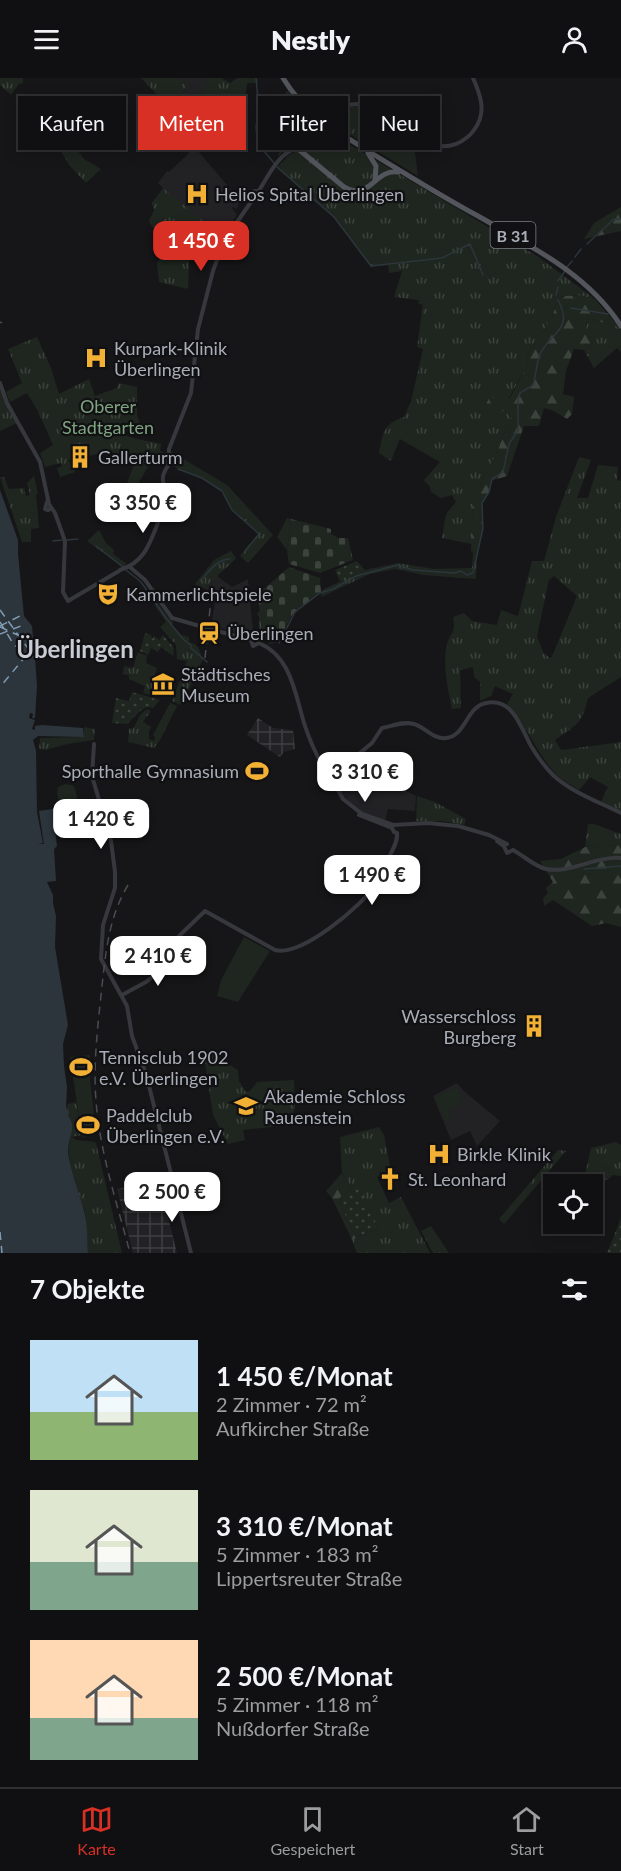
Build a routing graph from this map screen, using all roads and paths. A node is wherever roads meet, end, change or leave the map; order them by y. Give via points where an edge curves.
1 (283, 78) edge
2 (473, 78) edge
3 (348, 105) edge
4 (360, 146) edge
5 (290, 150) edge
6 (299, 150) edge
7 (365, 150) edge
8 (366, 150) edge
9 (386, 162) junction
10 (408, 176) junction
11 (375, 181) junction
12 (621, 326) edge
13 (0, 383) edge
14 (124, 570) junction
15 (94, 744) dead end
16 (331, 778) junction
17 (621, 813) edge
18 (392, 826) junction
19 (399, 829) junction
20 (506, 845) junction
21 (513, 850) junction
22 (621, 858) edge
23 (122, 995) junction
24 (191, 1253) edge

1 - 4 main road, B 31 via 315,117
2 - 3 street, bridge via 481,98 481,116 466,139 450,146 424,141 396,117 372,105
5 - 14 street via 224,241 198,329 191,393 162,475 164,508 153,540
6 - 11 main road via 346,189 359,191
7 - 11 main road via 375,163
8 - 9 main road, B 31
9 - 10 main road, B 31
9 - 11 main road
10 - 11 main road via 393,171
10 - 12 main road, B 31 via 564,268 592,291
13 - 14 street via 40,462 48,504 65,541 63,592 68,601
14 - 16 street, bridge via 145,580 172,618 250,640 256,637 279,657 288,671 306,728
15 - 23 street via 92,776 111,842 115,872 115,888 101,938 101,959
16 - 17 street via 372,743 382,728 416,724 438,737 449,738 477,707 484,703 501,704 513,712 531,746 554,776
16 - 18 street via 351,807
18 - 19 street
18 - 19 street via 393,831
19 - 20 street via 428,824 458,826
19 - 23 street via 375,885 337,923 285,951 275,950 205,911 183,931 157,973
20 - 21 street
20 - 21 street via 507,853
21 - 22 street via 552,870
23 - 24 street

